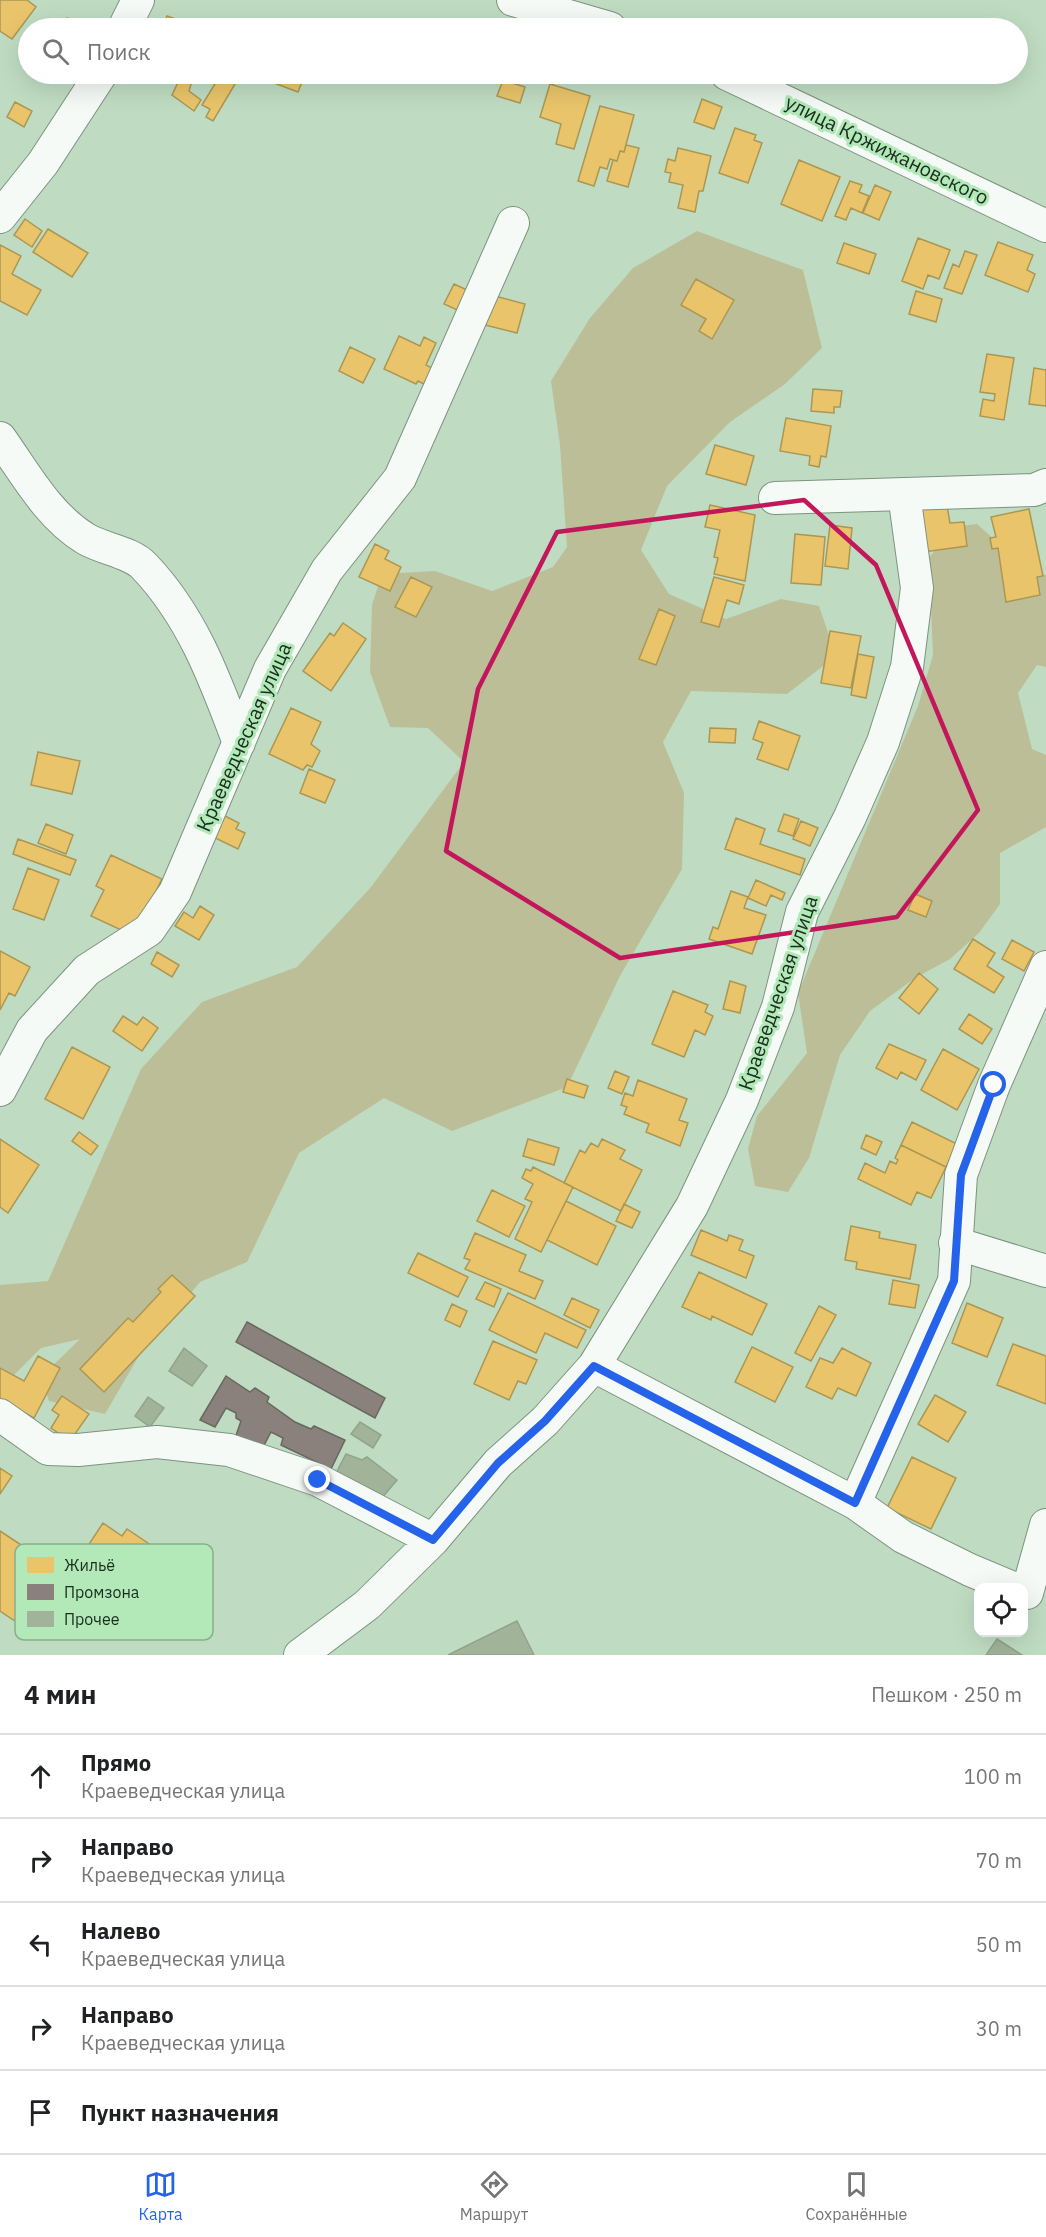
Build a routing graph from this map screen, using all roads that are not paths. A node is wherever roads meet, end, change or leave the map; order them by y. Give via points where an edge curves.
1 (138, 0) edge
2 (513, 0) edge
3 (129, 18) edge
4 (575, 18) edge
5 (95, 84) edge
6 (748, 84) edge
7 (0, 217) edge
8 (513, 223) dead end
9 (1046, 226) edge
10 (0, 438) edge
11 (1046, 484) edge
12 (904, 494) junction
13 (775, 498) dead end
14 (239, 742) junction
15 (1046, 967) edge
16 (0, 1090) edge
17 (955, 1243) junction
18 (1046, 1270) edge
19 (594, 1366) junction
20 (0, 1415) edge
21 (855, 1503) junction
22 (1046, 1525) edge
23 (433, 1540) junction
24 (1000, 1583) edge
25 (1028, 1591) edge
26 (300, 1655) edge

1 - 3 street
2 - 4 street
5 - 7 street via 43,163
6 - 9 street, улица Кржижановского
8 - 14 street, Краеведческая улица via 400,478 327,570 270,669
10 - 14 street via 51,509 86,539 142,564 186,618
11 - 12 street via 1034,490
12 - 13 street
12 - 19 street, Краеведческая улица via 917,588 907,667 883,742 802,912 778,1007 742,1100 692,1206
14 - 16 street, Краеведческая улица via 175,892 149,930 87,970 32,1030
15 - 17 street via 994,1085 961,1175
17 - 18 street
17 - 21 street via 954,1281
19 - 21 street
19 - 23 street, Краеведческая улица via 545,1421 498,1463
20 - 23 street via 48,1449 157,1442 229,1450 318,1480
21 - 24 street via 903,1537
22 - 25 street
23 - 26 street, Краеведческая улица via 367,1605

